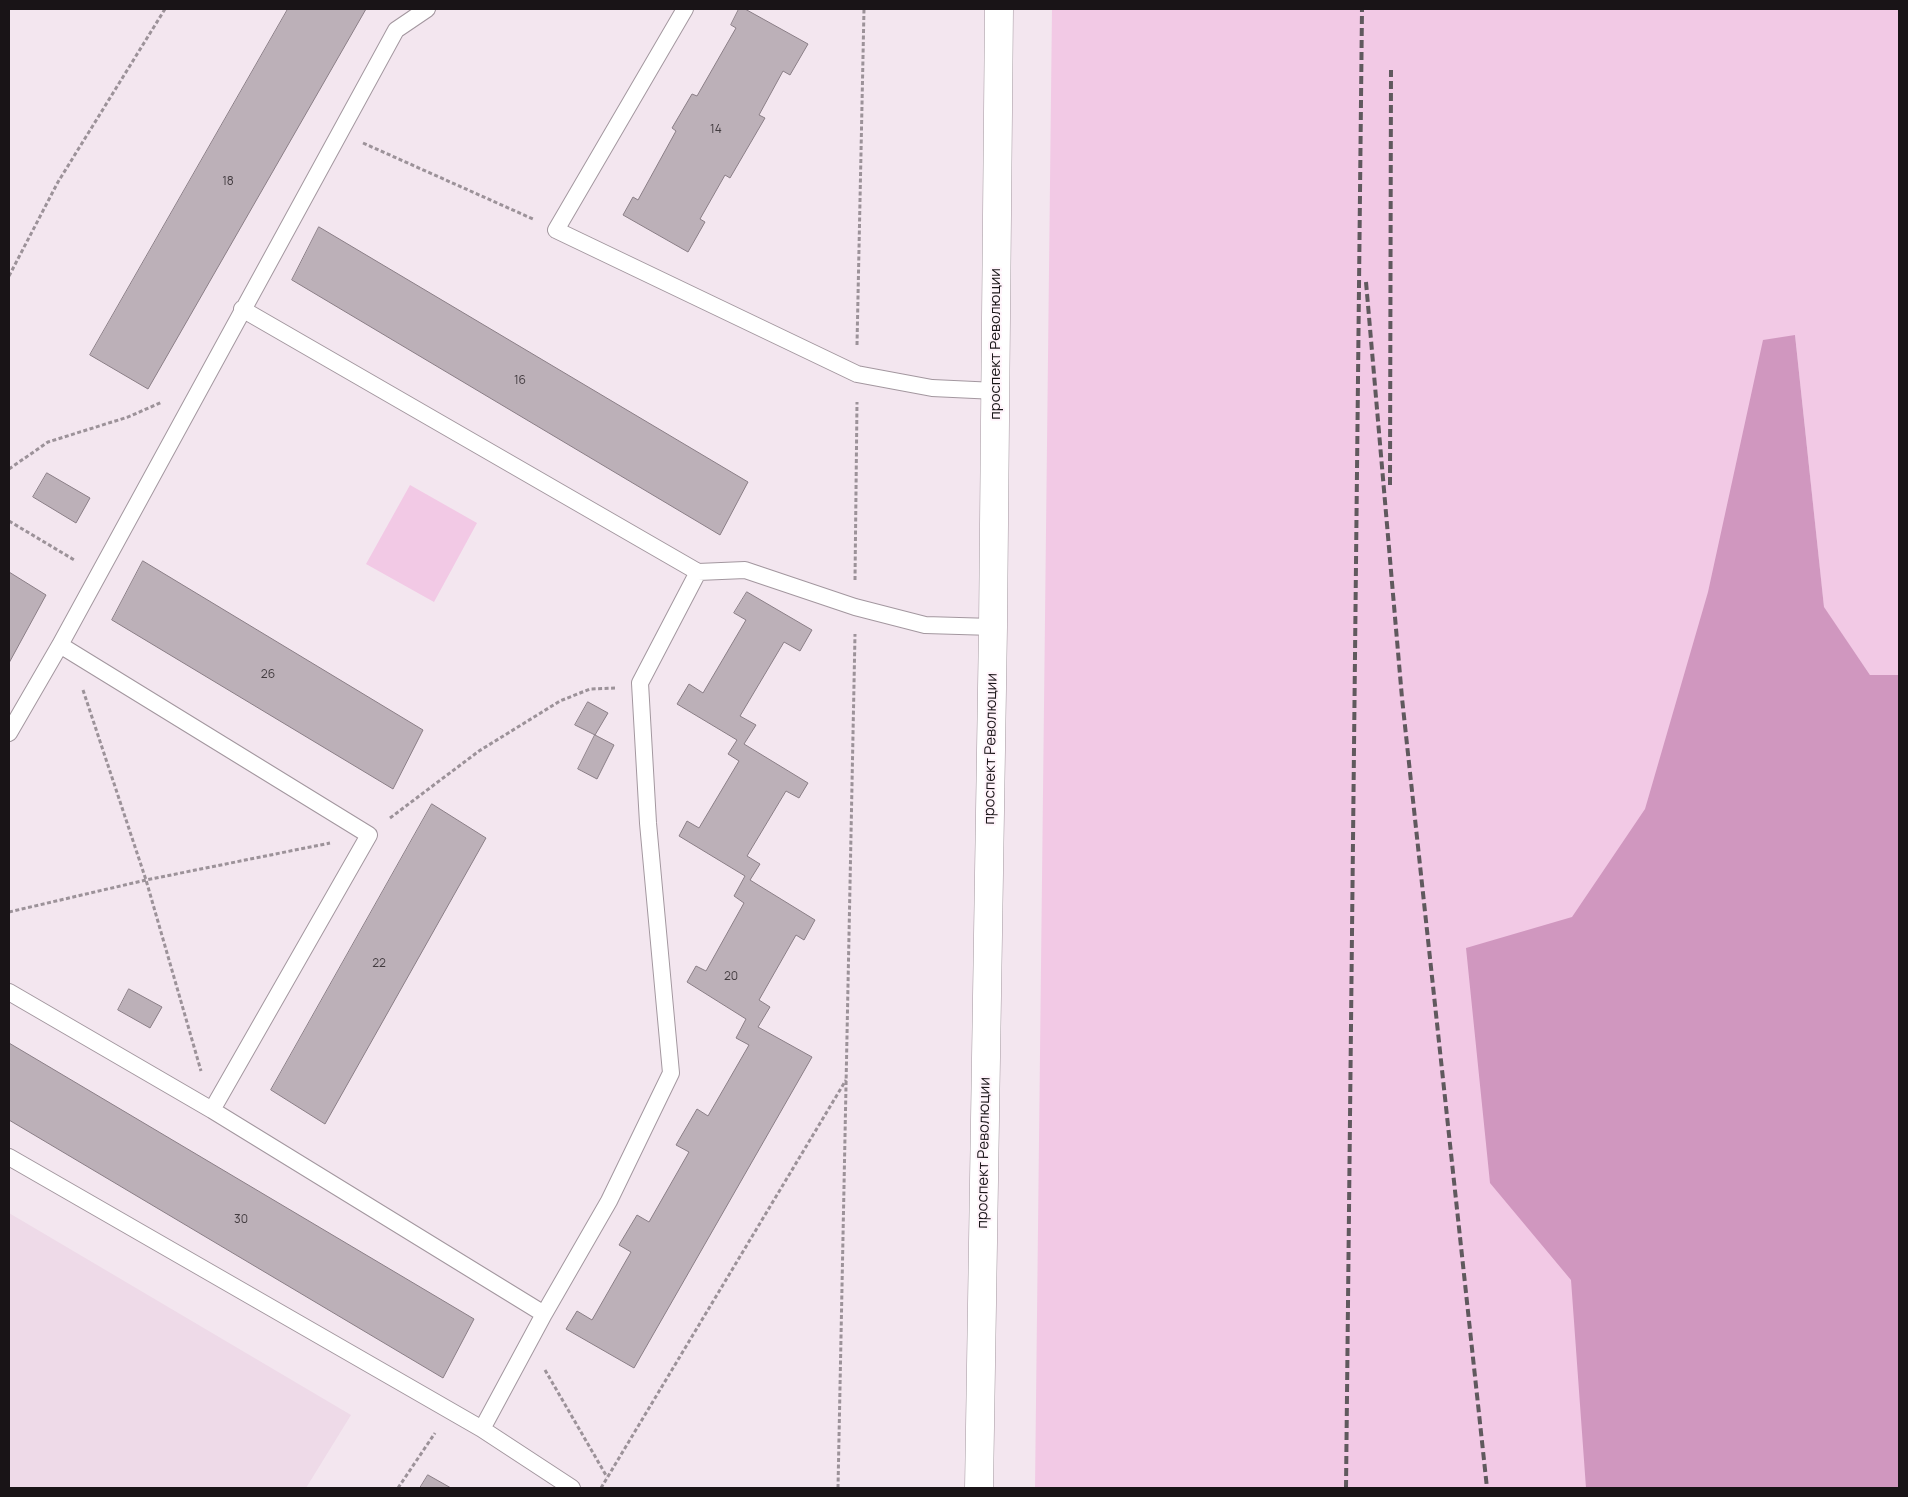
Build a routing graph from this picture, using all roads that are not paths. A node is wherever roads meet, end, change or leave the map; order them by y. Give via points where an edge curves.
1 (427, 9) edge
2 (685, 9) edge
3 (999, 9) edge
4 (242, 309) junction
5 (996, 390) junction
6 (698, 572) junction
7 (993, 628) junction
8 (65, 648) junction
9 (9, 733) edge
10 (9, 992) edge
11 (212, 1110) junction
12 (9, 1157) edge
13 (544, 1314) junction
14 (482, 1430) junction
15 (546, 1481) edge
16 (572, 1488) edge
17 (979, 1488) edge

1 - 4 lane via 396,30
2 - 5 lane via 556,230 857,374 932,388
3 - 5 main road, проспект Революции
4 - 6 lane
4 - 8 lane via 98,574
5 - 7 main road, проспект Революции
6 - 7 lane via 745,570 855,607 925,624
6 - 13 lane via 640,683 648,823 671,1073 609,1201
7 - 17 main road, проспект Революции
8 - 9 lane
8 - 11 lane via 368,835
10 - 11 lane
11 - 13 lane
12 - 14 lane
13 - 14 lane
14 - 15 lane
15 - 16 lane

